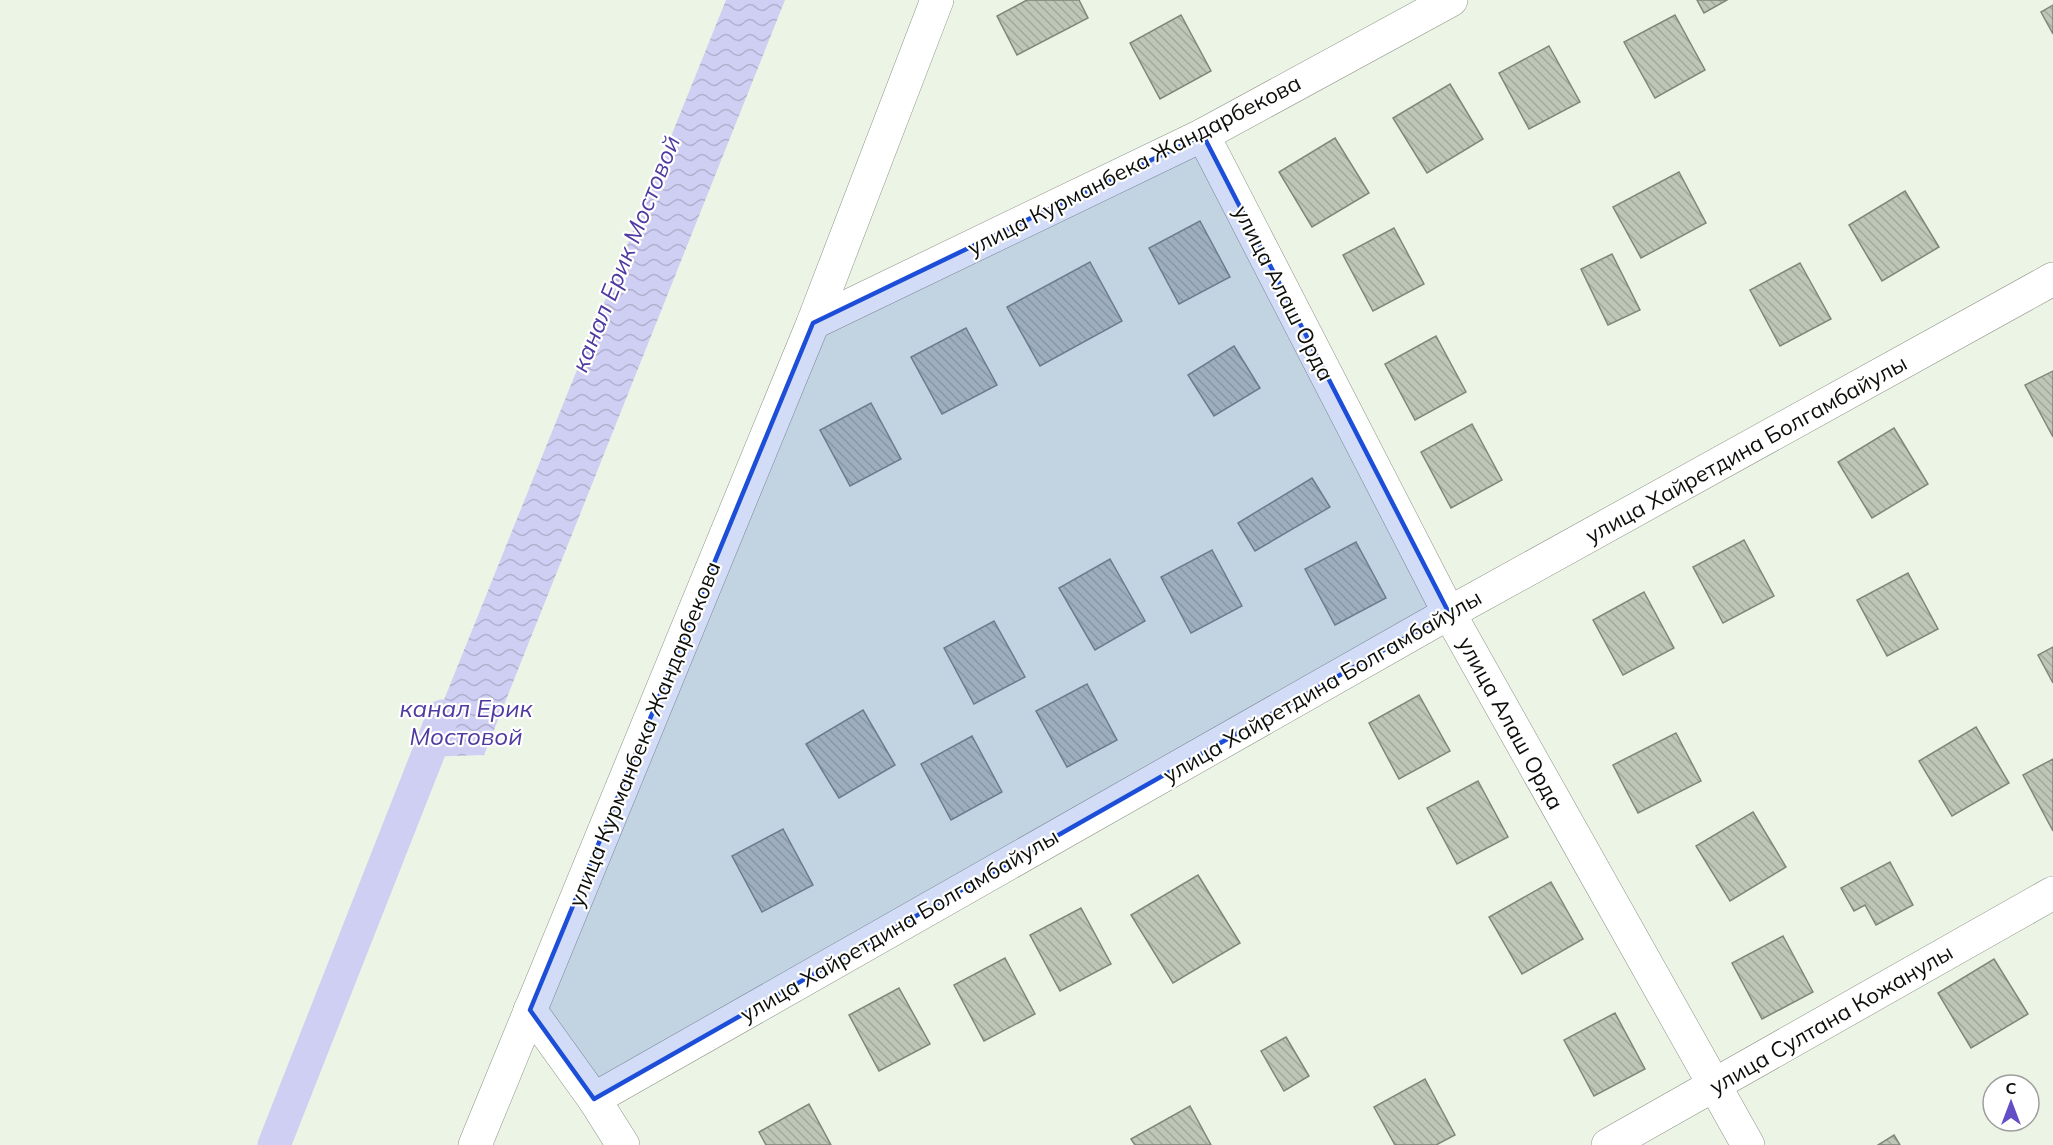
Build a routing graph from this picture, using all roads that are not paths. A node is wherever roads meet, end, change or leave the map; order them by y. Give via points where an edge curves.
1 (937, 0) edge
2 (1451, 0) edge
3 (1203, 135) junction
4 (2053, 279) edge
5 (813, 323) junction
6 (1449, 613) junction
7 (2053, 892) edge
8 (530, 1010) junction
9 (1714, 1085) junction
10 (594, 1099) junction
11 (475, 1145) edge
12 (623, 1145) edge
13 (1608, 1145) edge
14 (1748, 1145) edge

1 - 5 street, улица Курманбека Жандарбекова
2 - 3 street, улица Курманбека Жандарбекова
3 - 5 street, улица Курманбека Жандарбекова
3 - 6 street, улица Алаш Орда
4 - 6 street, улица Хайретдина Болгамбайулы
5 - 8 street, улица Курманбека Жандарбекова
6 - 9 street, улица Алаш Орда
6 - 10 street, улица Хайретдина Болгамбайулы
7 - 9 street, улица Султана Кожанулы
8 - 10 street
8 - 11 street, улица Курманбека Жандарбекова
9 - 13 street, улица Султана Кожанулы
9 - 14 street, улица Алаш Орда
10 - 12 street

